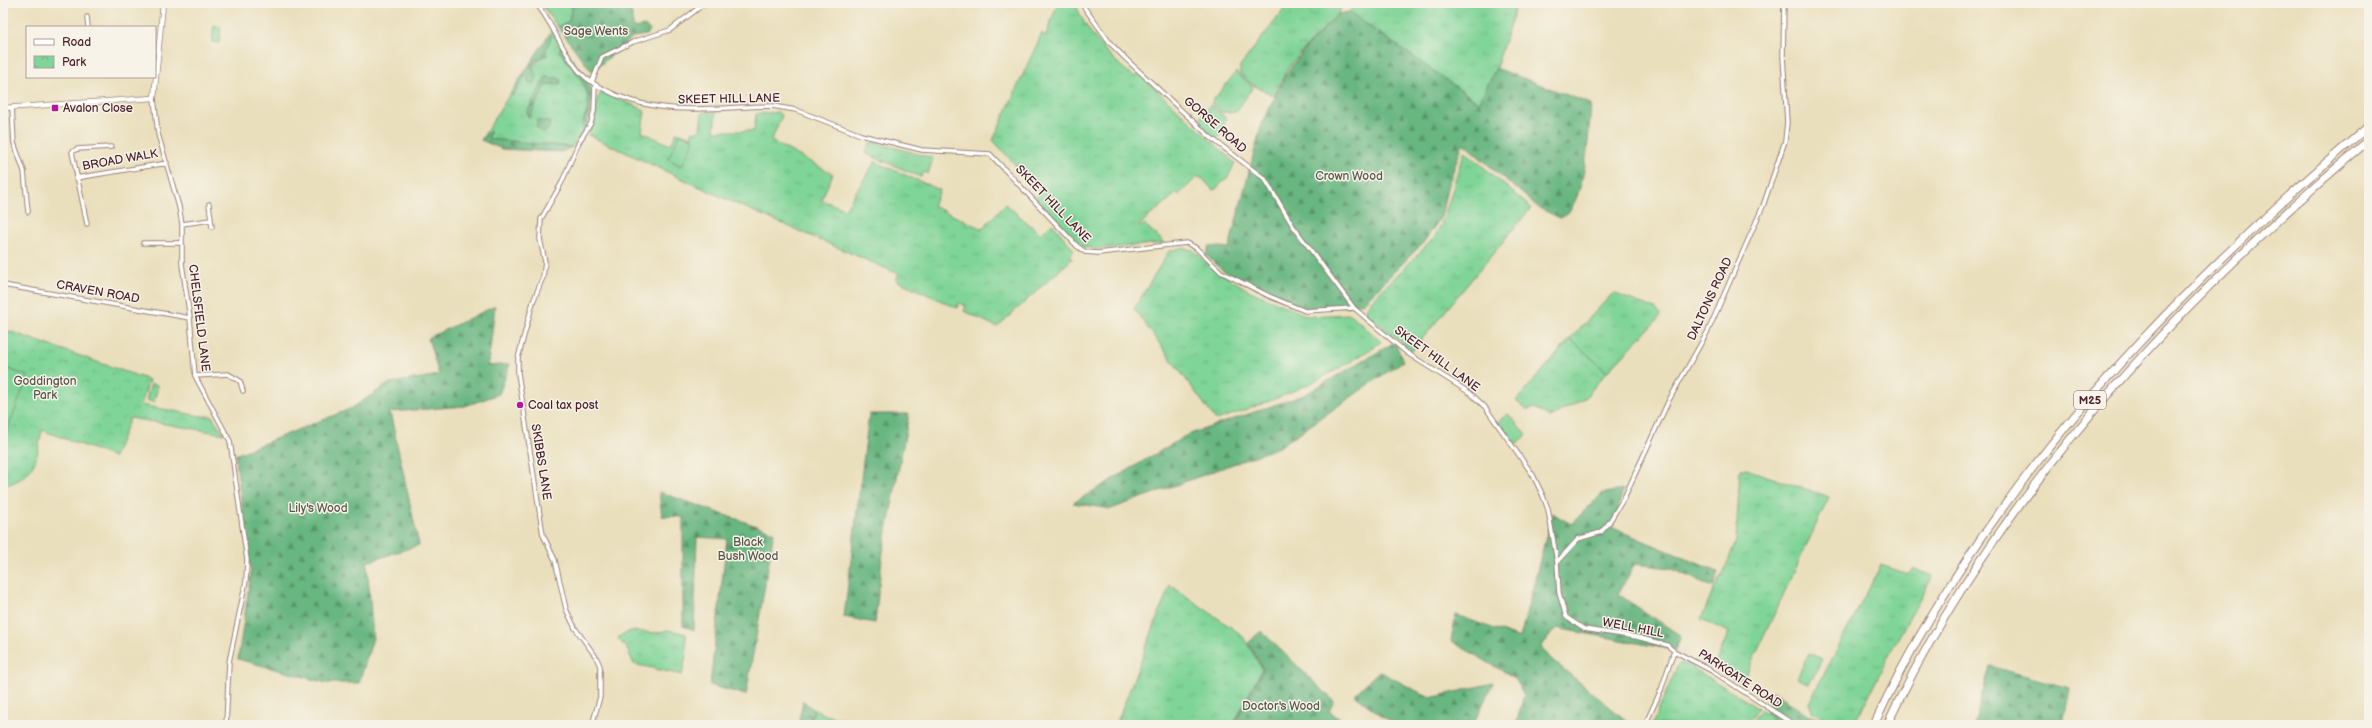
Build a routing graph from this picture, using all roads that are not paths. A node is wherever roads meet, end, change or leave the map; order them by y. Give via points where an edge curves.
1 (163, 3) edge
2 (536, 3) edge
3 (705, 3) edge
4 (1081, 3) edge
5 (1784, 3) edge
6 (87, 17) dead end
7 (88, 26) edge
8 (158, 42) edge
9 (156, 70) edge
10 (155, 78) edge
11 (593, 84) junction
12 (154, 98) junction
13 (12, 107) junction
14 (3, 108) edge
15 (2369, 126) edge
16 (2369, 140) edge
17 (111, 147) dead end
18 (167, 163) junction
19 (76, 178) junction
20 (209, 204) dead end
21 (28, 212) dead end
22 (211, 220) junction
23 (87, 224) dead end
24 (182, 224) junction
25 (212, 227) dead end
26 (143, 243) dead end
27 (182, 244) junction
28 (3, 285) edge
29 (1354, 308) junction
30 (190, 318) junction
31 (195, 376) junction
32 (243, 391) dead end
33 (1557, 562) junction
34 (1674, 650) junction
35 (226, 725) edge
36 (592, 725) edge
37 (1645, 725) edge
38 (1795, 725) edge
39 (1874, 725) edge
40 (1887, 725) edge

1 - 8 street, CHELSFIELD LANE
2 - 11 street, SKEET HILL LANE via 552,23 578,69
3 - 11 street, SKIBBS LANE via 670,30 628,44 602,57
4 - 29 street, GORSE ROAD via 1098,28 1126,59 1210,137 1265,179 1293,226
5 - 33 street, DALTONS ROAD via 1783,56 1787,122 1785,141 1763,206 1708,331 1669,400 1624,498 1600,532 1578,539
6 - 7 street
8 - 9 street, CHELSFIELD LANE
10 - 12 street, CHELSFIELD LANE
11 - 29 street, SKEET HILL LANE via 644,106 692,110 766,106 786,108 861,135 922,150 990,154 1085,252 1098,253 1187,243 1196,248 1221,272 1305,311
11 - 36 street, SKIBBS LANE via 594,111 591,123 541,219 540,239 545,262 543,277 533,302 518,358 518,373 543,535 555,560 566,609 575,628 600,666 600,697
12 - 13 street
12 - 18 street, CHELSFIELD LANE via 158,134
13 - 14 street
13 - 21 street via 14,143 24,171
15 - 39 highway, M25 via 2281,203 2200,282 2116,370 2052,445 1998,514 1946,590 1904,664
16 - 40 highway, M25 via 2291,208 2206,290 2122,380 2056,457 2013,512 1962,586 1930,640
17 - 19 street, BROAD WALK via 78,149 72,152
18 - 19 street, BROAD WALK
18 - 24 street, CHELSFIELD LANE
19 - 23 street, BROAD WALK
20 - 22 street
22 - 24 street
22 - 25 street
24 - 27 street, CHELSFIELD LANE
26 - 27 street
27 - 30 street, CHELSFIELD LANE via 182,264
28 - 30 street, CRAVEN ROAD
29 - 33 street, SKEET HILL LANE via 1407,353 1470,393 1485,407 1533,474 1548,510
30 - 31 street, CHELSFIELD LANE
31 - 32 street via 228,374 240,381
31 - 35 street, CHELSFIELD LANE via 230,441 247,560 246,581 229,662
33 - 34 street, WELL HILL via 1559,593 1566,616 1584,629 1637,637 1668,645
34 - 37 street, WELL HILL via 1661,690
34 - 38 street, PARKGATE ROAD via 1712,671

